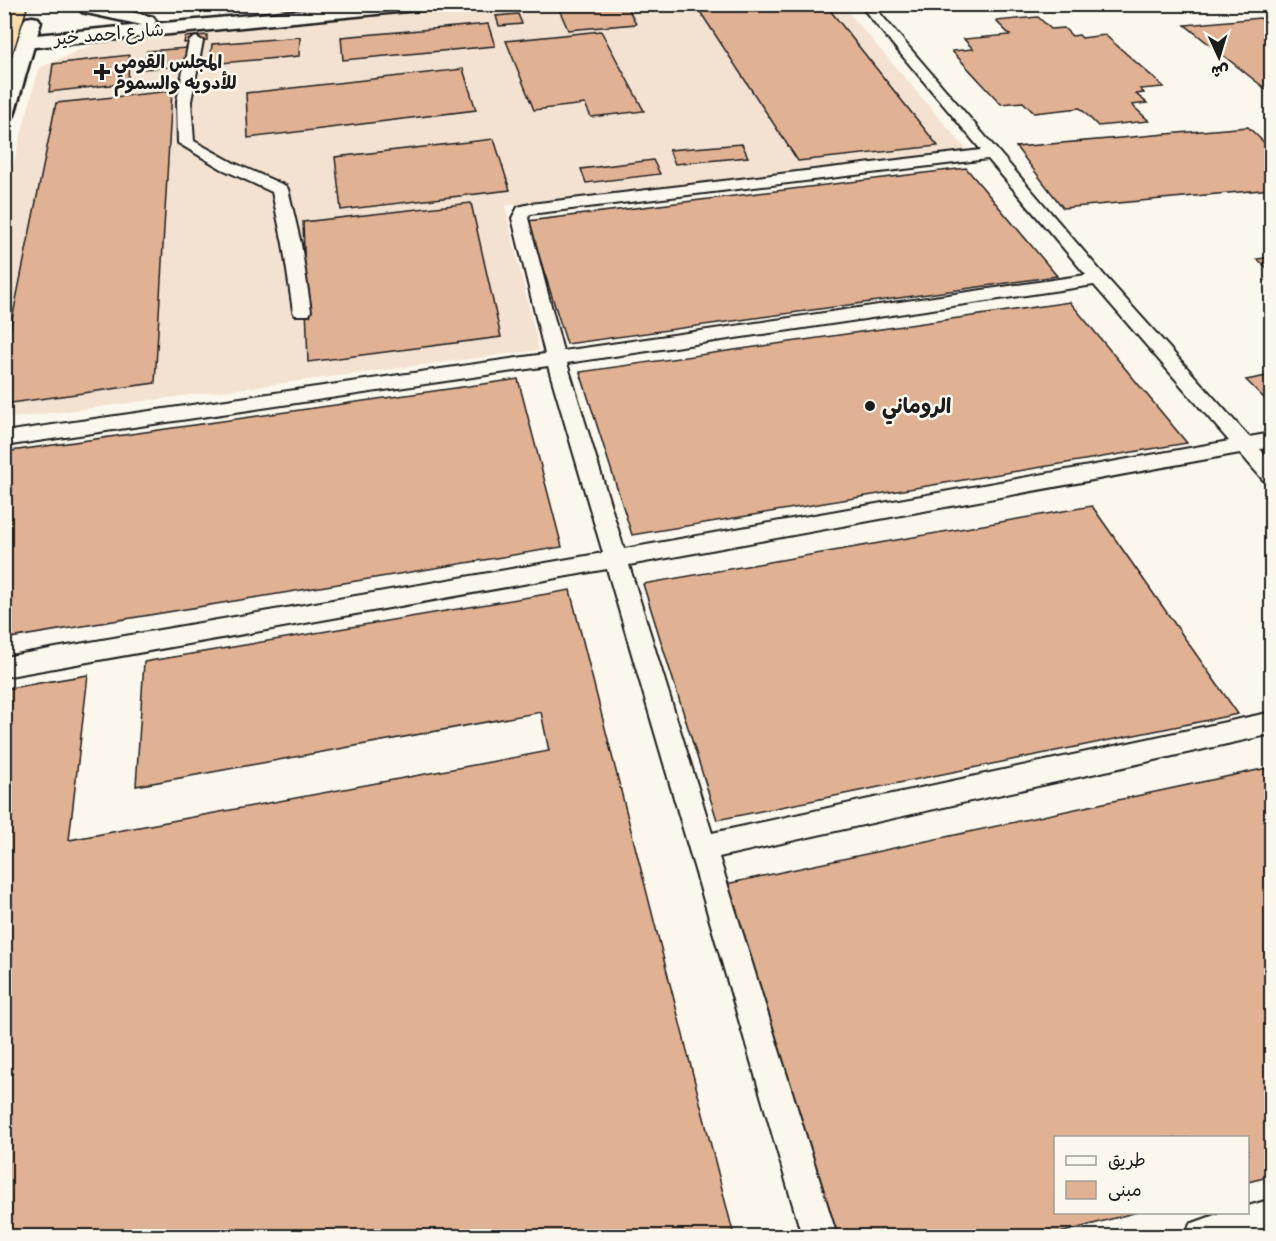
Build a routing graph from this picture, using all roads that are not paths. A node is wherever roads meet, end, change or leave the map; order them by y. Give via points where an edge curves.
1 (16, 4) edge
2 (86, 4) edge
3 (331, 4) edge
4 (429, 4) edge
5 (865, 4) edge
6 (149, 21) junction
7 (17, 35) edge
8 (196, 35) junction
9 (4, 115) edge
10 (990, 153) junction
11 (1098, 279) junction
12 (302, 311) dead end
13 (556, 360) junction
14 (4, 439) edge
15 (1272, 440) edge
16 (1244, 445) junction
17 (1272, 476) edge
18 (616, 560) junction
19 (4, 667) edge
20 (1272, 723) edge
21 (702, 848) junction
22 (1272, 1216) edge
23 (819, 1236) edge
24 (1202, 1236) edge

1 - 7 main road, bridge
2 - 6 main road via 88,8
3 - 6 main road, شارع احمد خير
4 - 8 main road, شارع احمد خير
5 - 10 lane
6 - 7 main road, شارع احمد خير
7 - 8 main road, شارع احمد خير
7 - 9 main road
8 - 12 lane via 184,101 186,143 280,189
10 - 11 lane
10 - 13 lane via 524,211 520,218
11 - 13 lane
11 - 16 lane
13 - 14 lane
13 - 18 lane
15 - 16 lane
16 - 17 lane
16 - 18 lane
18 - 19 lane
18 - 21 lane
20 - 21 lane
21 - 23 lane
22 - 24 lane

